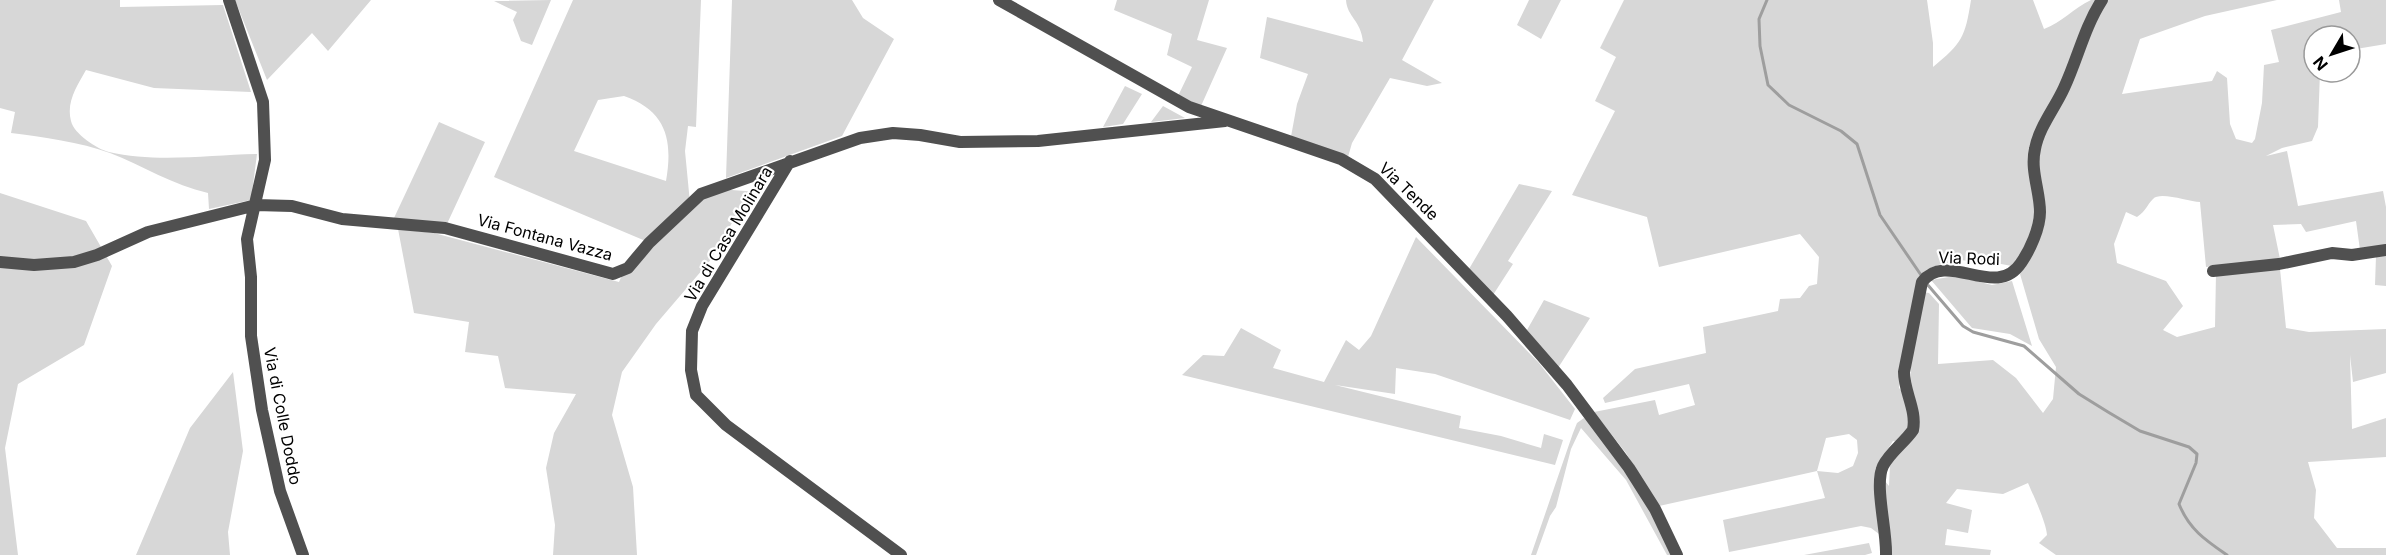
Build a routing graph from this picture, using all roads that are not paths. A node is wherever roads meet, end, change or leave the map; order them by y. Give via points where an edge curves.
1 (230, 0) edge
2 (999, 0) edge
3 (2102, 0) edge
4 (1225, 121) junction
5 (790, 161) junction
6 (256, 205) junction
7 (2386, 250) edge
8 (0, 262) edge
9 (2213, 271) dead end
10 (303, 555) edge
11 (901, 555) edge
12 (1677, 555) edge
13 (1886, 555) edge

1 - 6 street, Via di Colle Doddo via 263,102 265,160
2 - 4 street, Via Tende via 1189,107
3 - 13 street, Via Rodi via 2086,27 2065,87 2038,138 2034,160 2039,217 2024,259 2014,271 1999,279 1946,271 1926,276 1922,282 1904,372 1914,415 1913,430 1889,456 1878,481
4 - 5 street, Via di Casa Molinara via 1038,141 960,142 893,133 849,141
4 - 12 street, Via Tende via 1341,159 1365,171 1387,189 1567,385 1629,468
5 - 6 street, Via Fontana Vazza via 701,194 628,268 613,274 445,228 342,219 292,206
5 - 11 street, Via di Casa Molinara via 694,322 690,351 693,385 703,405 726,425
6 - 8 street, Via Fontana Vazza via 148,232 74,262
6 - 10 street, Via di Colle Doddo via 248,238 251,336 280,491
7 - 9 street via 2352,255 2332,253

